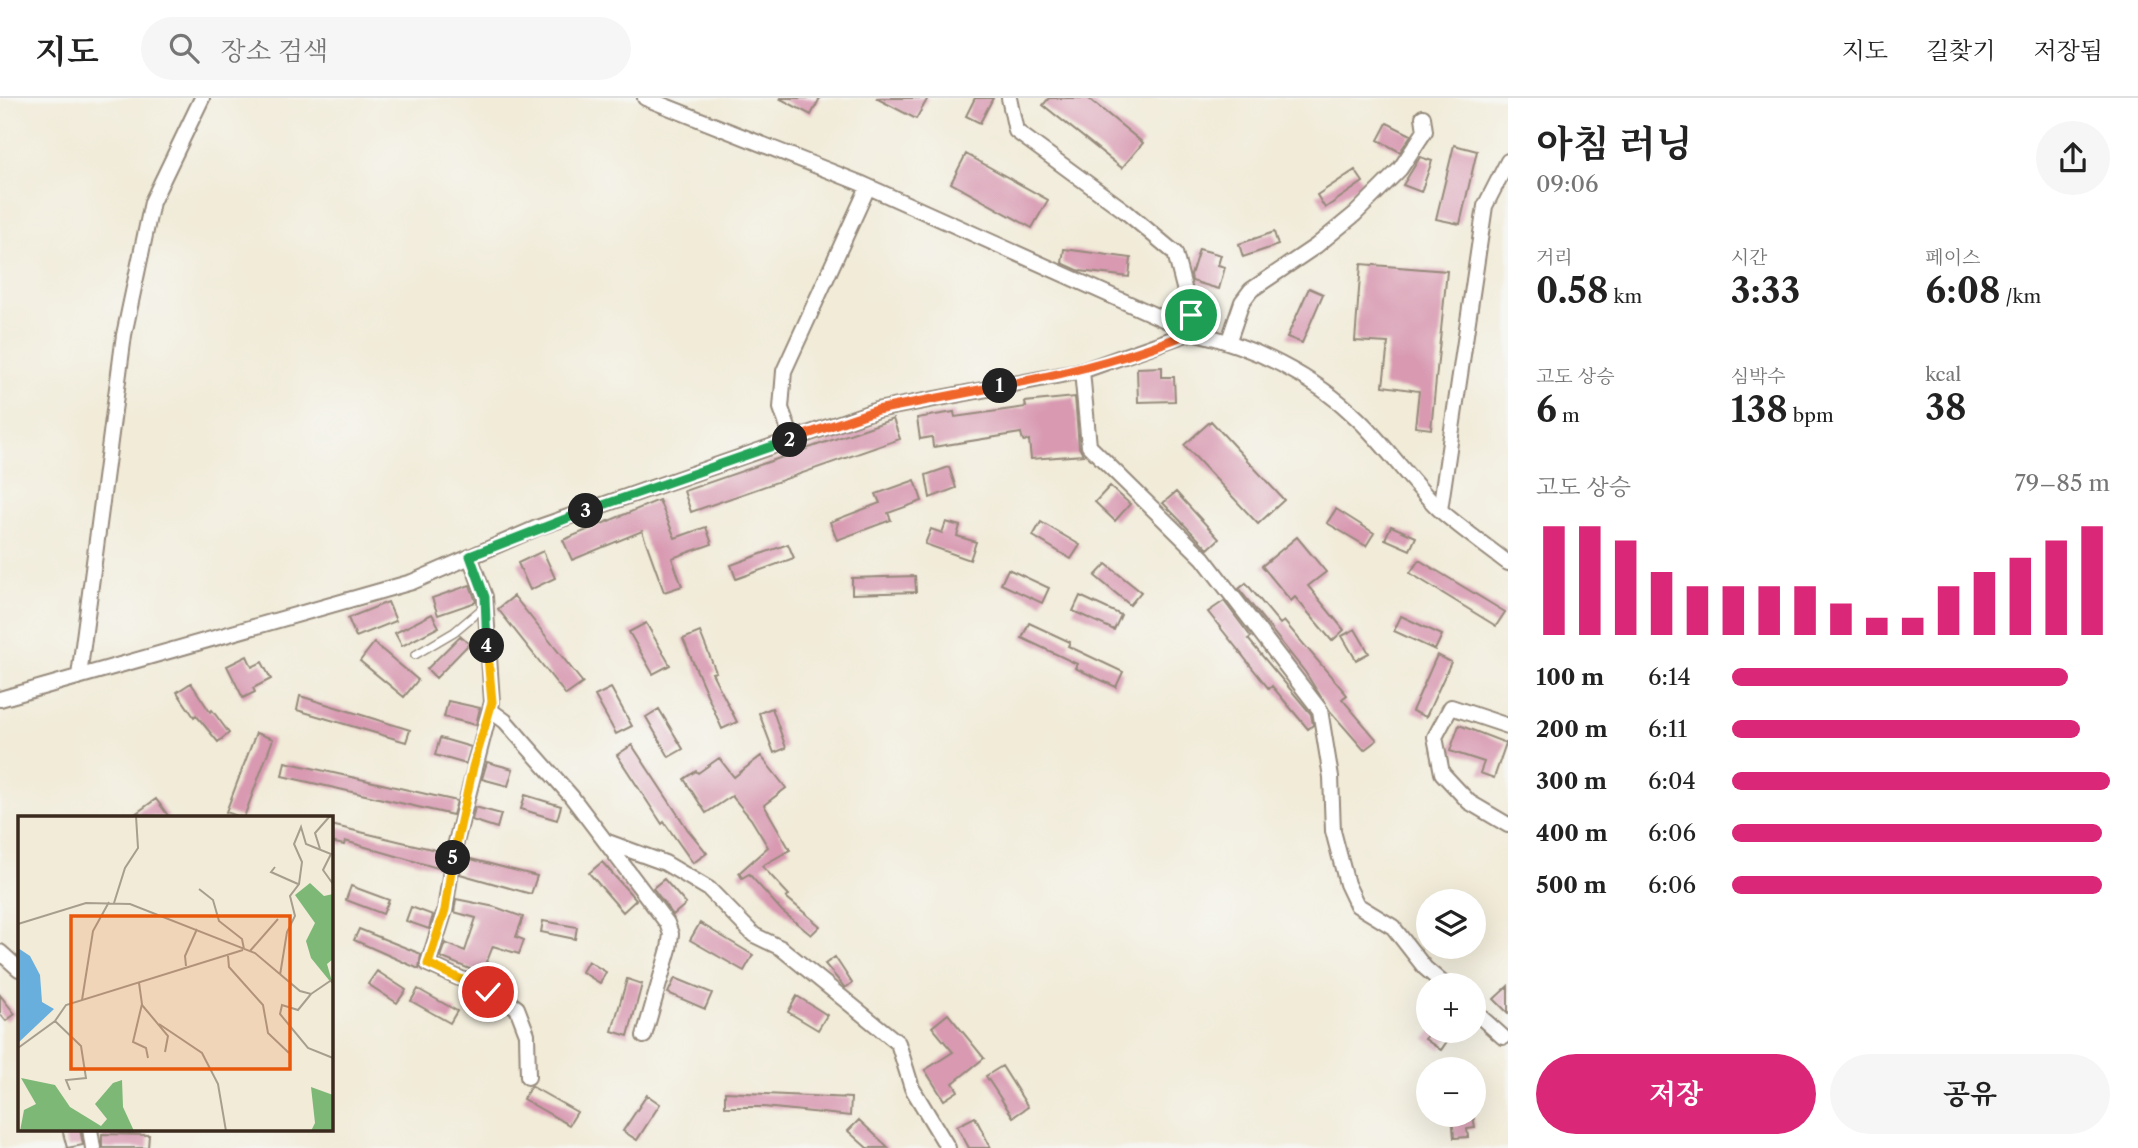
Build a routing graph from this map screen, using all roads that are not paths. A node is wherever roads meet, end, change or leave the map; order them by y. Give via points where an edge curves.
1 (202, 98) edge
2 (645, 98) edge
3 (1009, 98) edge
4 (1423, 117) dead end
5 (1508, 161) edge
6 (868, 187) junction
7 (1192, 332) junction
8 (1229, 340) junction
9 (1082, 371) junction
10 (792, 439) junction
11 (1440, 510) junction
12 (470, 556) junction
13 (1508, 563) edge
14 (485, 606) junction
15 (415, 655) dead end
16 (79, 676) junction
17 (0, 699) edge
18 (490, 710) junction
19 (1508, 726) edge
20 (1508, 825) edge
21 (605, 841) junction
22 (0, 952) edge
23 (18, 968) edge
24 (1431, 973) edge
25 (1486, 1022) edge
26 (644, 1036) dead end
27 (1503, 1037) dead end
28 (528, 1077) dead end
29 (90, 1130) edge
30 (93, 1148) edge
31 (948, 1148) edge

1 - 16 street via 152,202 146,228 124,335
2 - 6 street
3 - 7 street via 1016,131 1175,253
4 - 8 street via 1425,131 1383,187 1332,233 1246,295
5 - 11 street via 1485,206
6 - 7 street
6 - 10 street via 784,371 781,408
7 - 8 street
7 - 9 street
8 - 11 street via 1314,384 1358,419
9 - 10 street via 877,410
9 - 24 street via 1089,446 1203,558 1320,710 1331,777 1333,831 1348,884 1357,905 1393,927
10 - 12 street via 539,527
11 - 13 street
12 - 14 street
12 - 16 street via 412,582
14 - 15 lane via 454,632
14 - 18 street
16 - 17 street
18 - 21 street via 571,796
18 - 28 street via 454,850 445,910 428,964 517,1008 527,1034
19 - 20 street via 1451,707 1435,737 1442,773 1469,802
21 - 26 street via 645,891 671,934
21 - 31 street via 665,863 709,889 754,935 781,948 898,1043 912,1088
22 - 23 street
25 - 27 street
29 - 30 street

